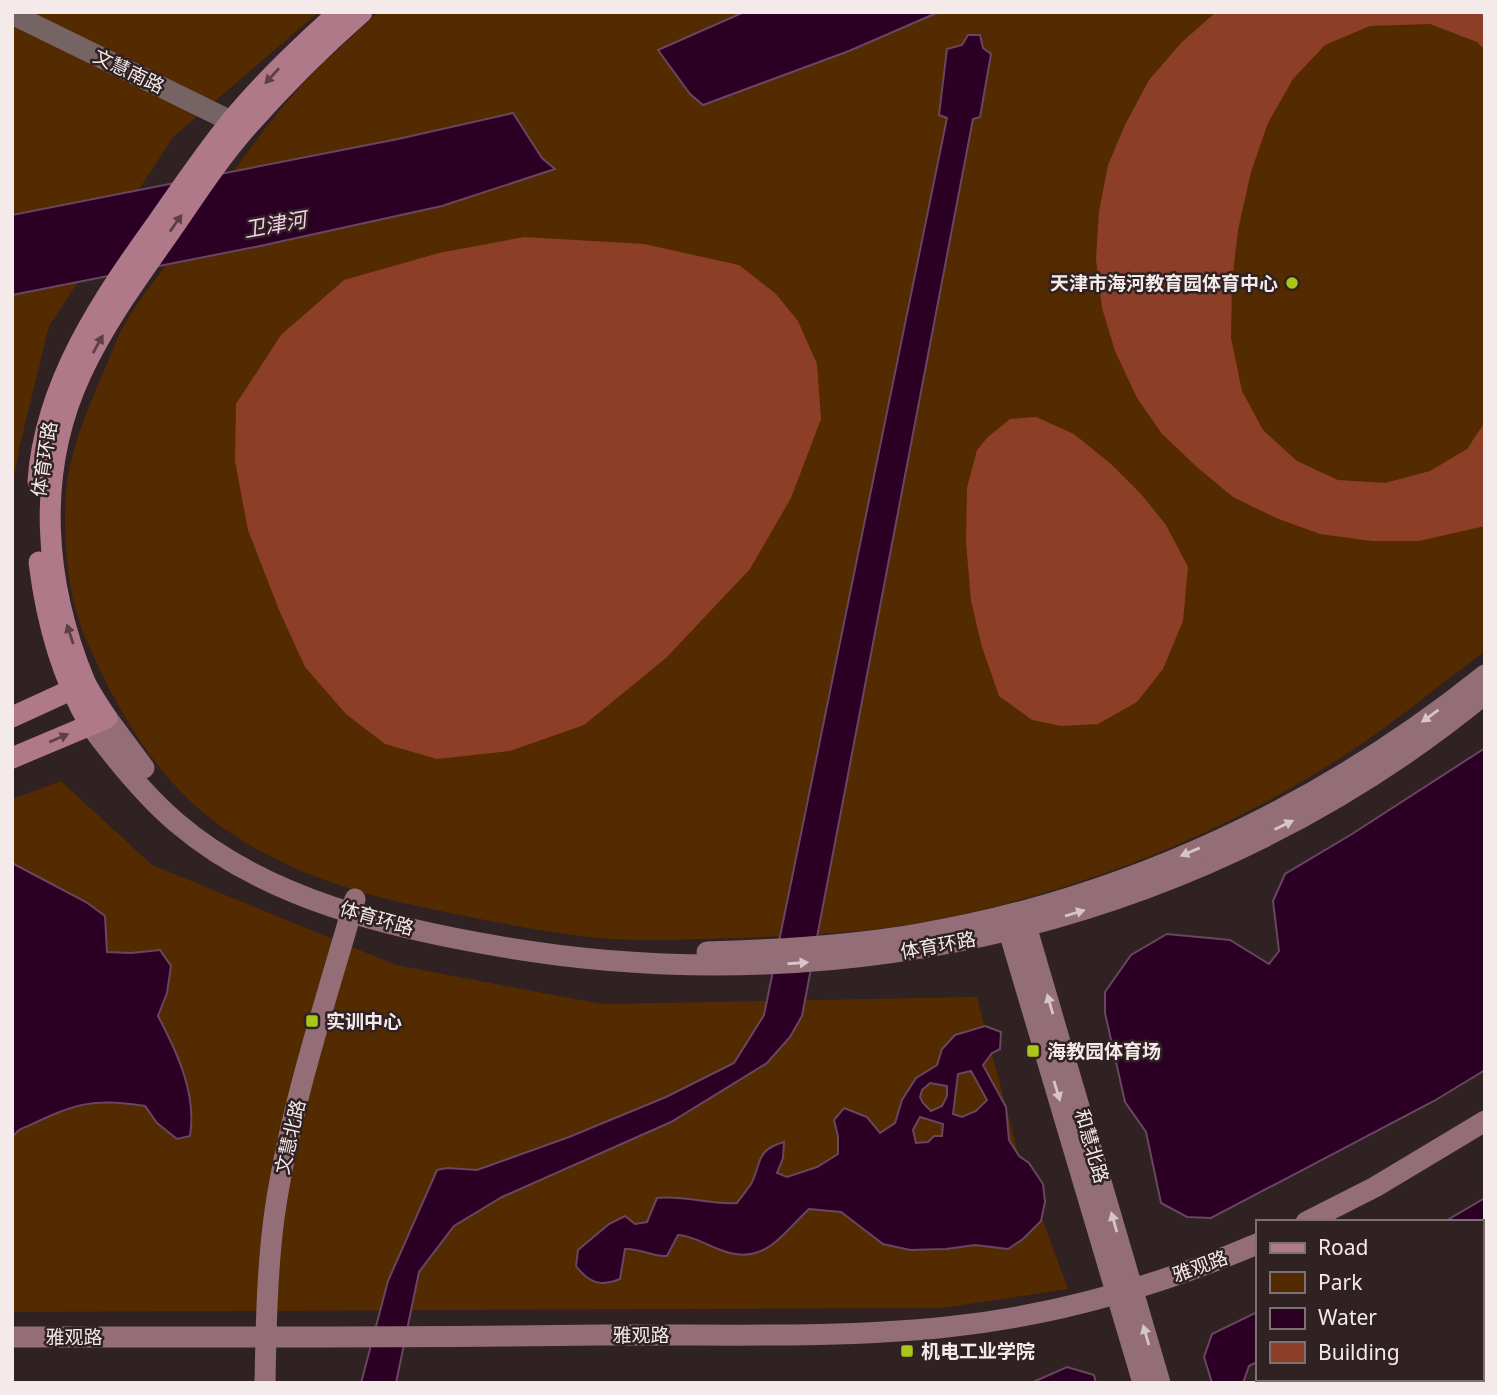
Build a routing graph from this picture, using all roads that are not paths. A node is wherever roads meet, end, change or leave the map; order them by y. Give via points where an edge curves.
1 (339, 12) edge
2 (362, 12) edge
3 (12, 13) edge
4 (238, 125) junction
5 (1485, 675) edge
6 (78, 686) junction
7 (1485, 694) edge
8 (12, 717) edge
9 (98, 722) junction
10 (12, 758) edge
11 (360, 907) junction
12 (1015, 921) junction
13 (1485, 1121) edge
14 (1485, 1132) edge
15 (1310, 1220) edge
16 (1331, 1220) edge
17 (1256, 1244) edge
18 (1256, 1254) edge
19 (1126, 1295) junction
20 (12, 1338) edge
21 (272, 1342) junction
22 (12, 1346) edge
23 (265, 1383) edge
24 (278, 1383) edge
25 (1143, 1383) edge
26 (1160, 1383) edge

1 -> 4 main road, 体育环路 via 275,72
2 - 4 main road, 体育环路
3 - 4 street, 文慧南路
6 -> 4 main road, 体育环路 via 49,541 49,501 64,424 81,375 102,335 219,162
4 - 6 main road, 体育环路 via 195,170 114,281 74,353 52,408 39,467 36,535 49,622
5 -> 12 main road, 体育环路 via 1379,751 1294,803 1153,867
6 - 8 main road
6 - 9 main road, 体育环路
12 -> 7 main road, 体育环路 via 1107,903 1164,882 1299,818 1386,766
10 -> 9 main road
9 - 11 main road, 体育环路 via 150,797 202,842 264,879
11 - 12 main road, 体育环路 via 555,942 767,957 830,953 919,934
11 - 21 main road, 文慧北路 via 301,1090 284,1163 270,1253
12 - 19 main road, 和慧北路
13 - 15 main road
14 - 16 main road
17 - 19 main road, 雅观路
18 - 19 main road, 雅观路 via 1194,1278
19 - 21 main road, 雅观路 via 1019,1325 885,1341
19 - 25 main road, 和慧北路
26 -> 19 main road, 和慧北路
20 - 21 main road, 雅观路
21 - 22 main road, 雅观路
21 - 23 main road, 文慧北路
21 - 24 main road, 文慧北路

